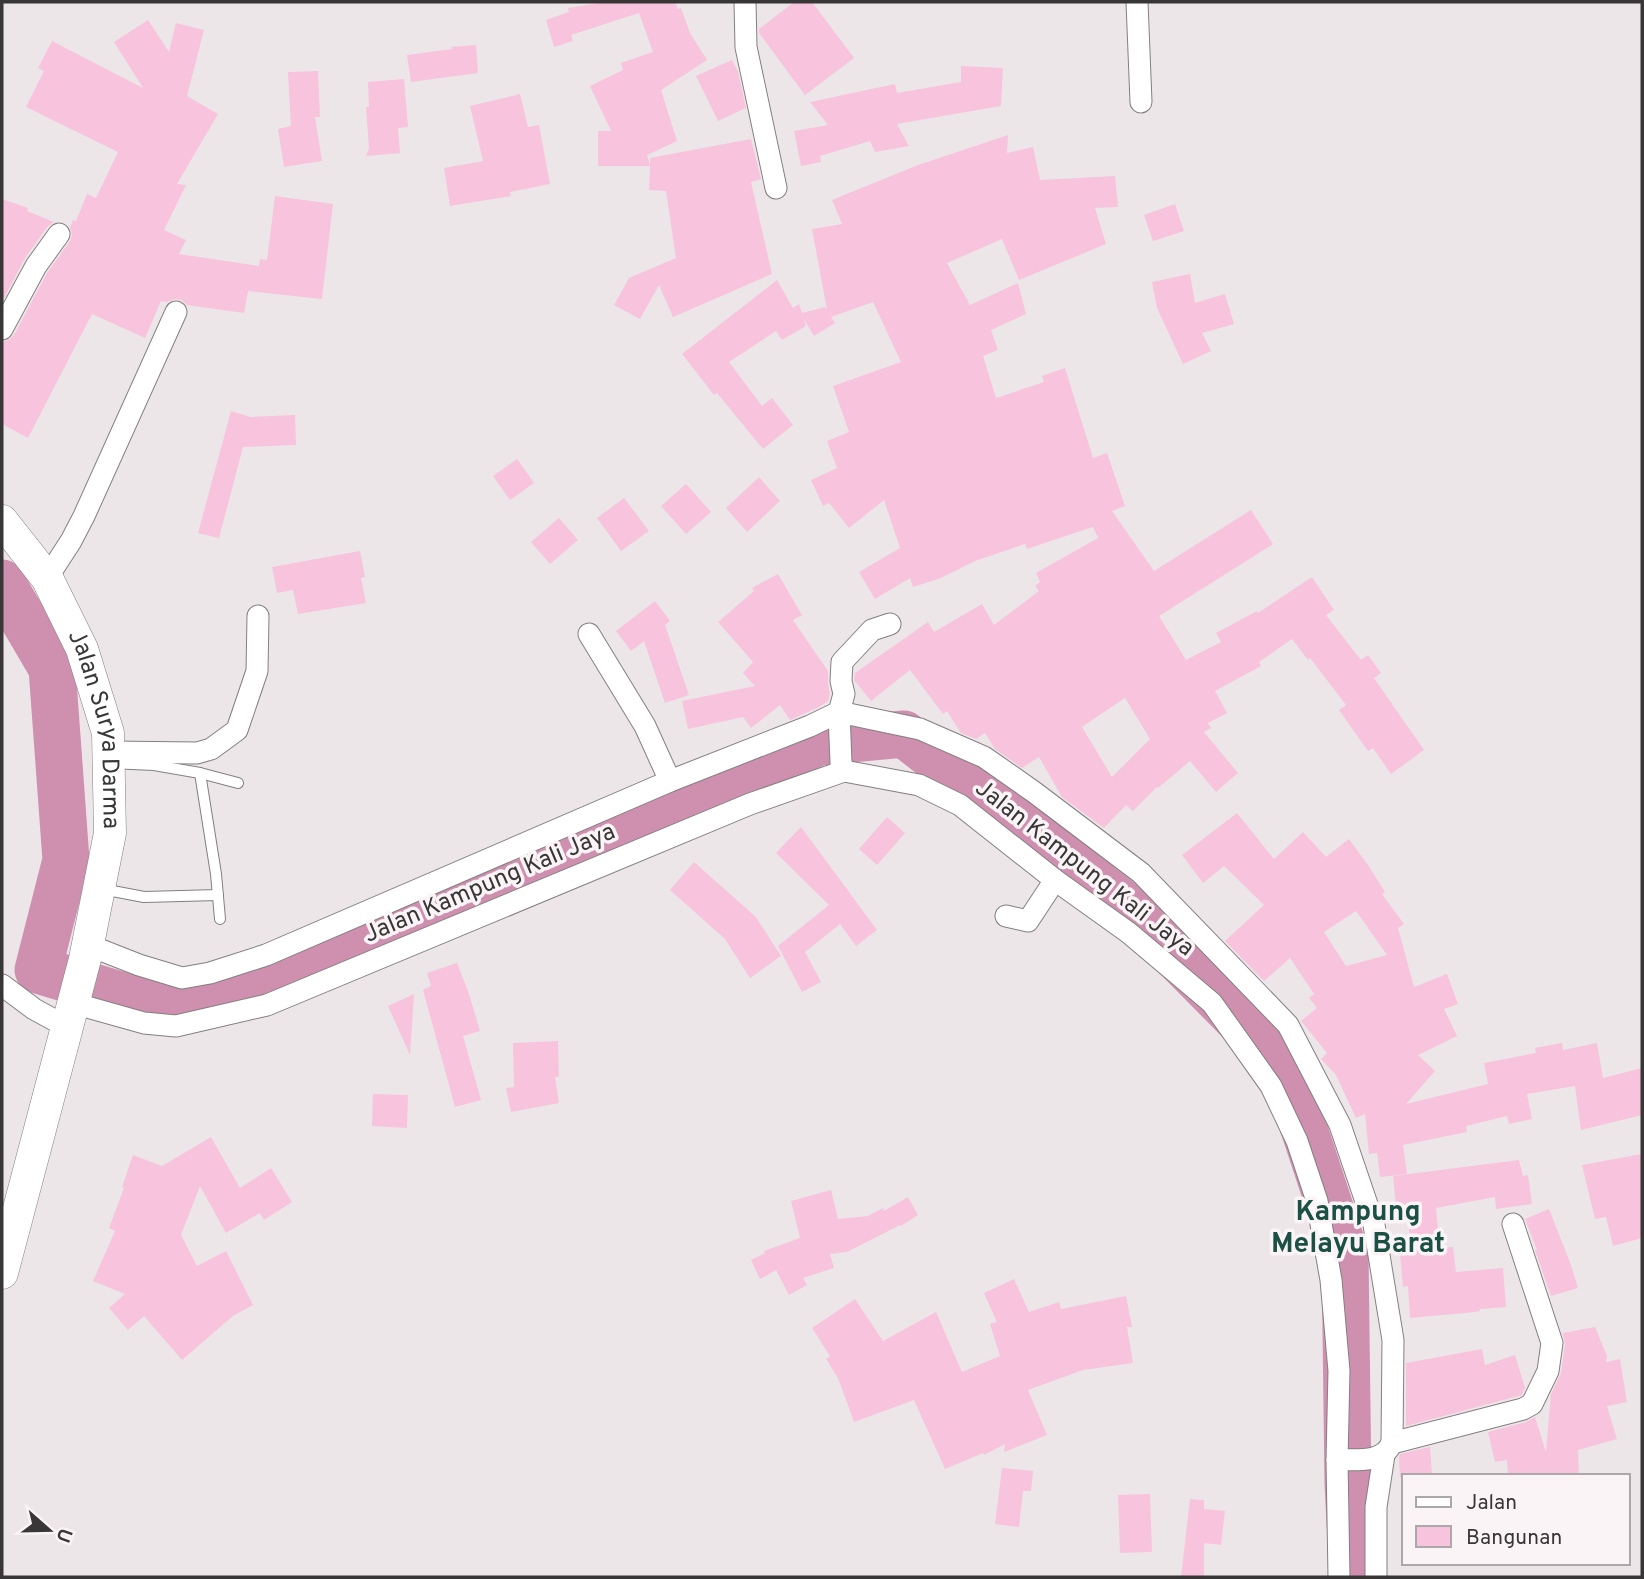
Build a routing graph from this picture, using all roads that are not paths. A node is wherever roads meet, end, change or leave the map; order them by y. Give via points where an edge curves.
1 (745, 2) edge
2 (1137, 2) edge
3 (1141, 102) dead end
4 (776, 188) dead end
5 (59, 234) dead end
6 (176, 312) dead end
7 (2, 329) edge
8 (2, 521) edge
9 (47, 578) junction
10 (258, 616) dead end
11 (890, 624) dead end
12 (589, 634) dead end
13 (839, 720) junction
14 (109, 758) junction
15 (842, 767) junction
16 (200, 773) junction
17 (670, 781) junction
18 (238, 783) dead end
19 (1055, 880) junction
20 (99, 889) junction
21 (218, 895) junction
22 (1006, 916) dead end
23 (219, 919) dead end
24 (87, 952) junction
25 (2, 985) edge
26 (72, 1007) junction
27 (1513, 1224) dead end
28 (2, 1273) edge
29 (1385, 1452) junction
30 (1342, 1460) junction
31 (1339, 1577) edge
32 (1376, 1577) edge

1 - 4 street via 746,47
2 - 3 street
5 - 7 street
6 - 9 street via 84,516
8 - 9 main road, Jalan Surya Darma
9 - 14 main road, Jalan Surya Darma via 82,649 108,733
10 - 14 street via 257,671 237,730 211,749 197,753
11 - 13 street via 873,630 842,662 844,694
12 - 17 street via 646,726
13 - 15 street
13 - 17 street via 810,726
13 - 29 street via 920,729 984,757 1141,873 1288,1025 1340,1125 1374,1226 1393,1340
14 - 16 lane
14 - 20 main road, Jalan Surya Darma via 110,832
15 - 19 street, Jalan Kampung Kali Jaya via 919,785 960,805
15 - 26 street, Jalan Kampung Kali Jaya via 267,1005 176,1026
16 - 18 lane
16 - 21 lane
17 - 24 street via 266,955 209,973 181,978
19 - 22 street via 1028,921
19 - 30 street, Jalan Kampung Kali Jaya via 1129,933 1212,1003 1272,1086 1317,1201 1327,1254
20 - 21 lane via 144,897
20 - 24 main road, Jalan Surya Darma
21 - 23 lane
24 - 26 main road, Jalan Surya Darma
25 - 26 street, Jalan Kampung Kali Jaya via 34,1009
26 - 28 main road, Jalan Surya Darma
27 - 29 street via 1552,1343 1548,1371 1532,1404
29 - 30 street
29 - 32 street via 1376,1507
30 - 31 street, Jalan Kampung Kali Jaya

